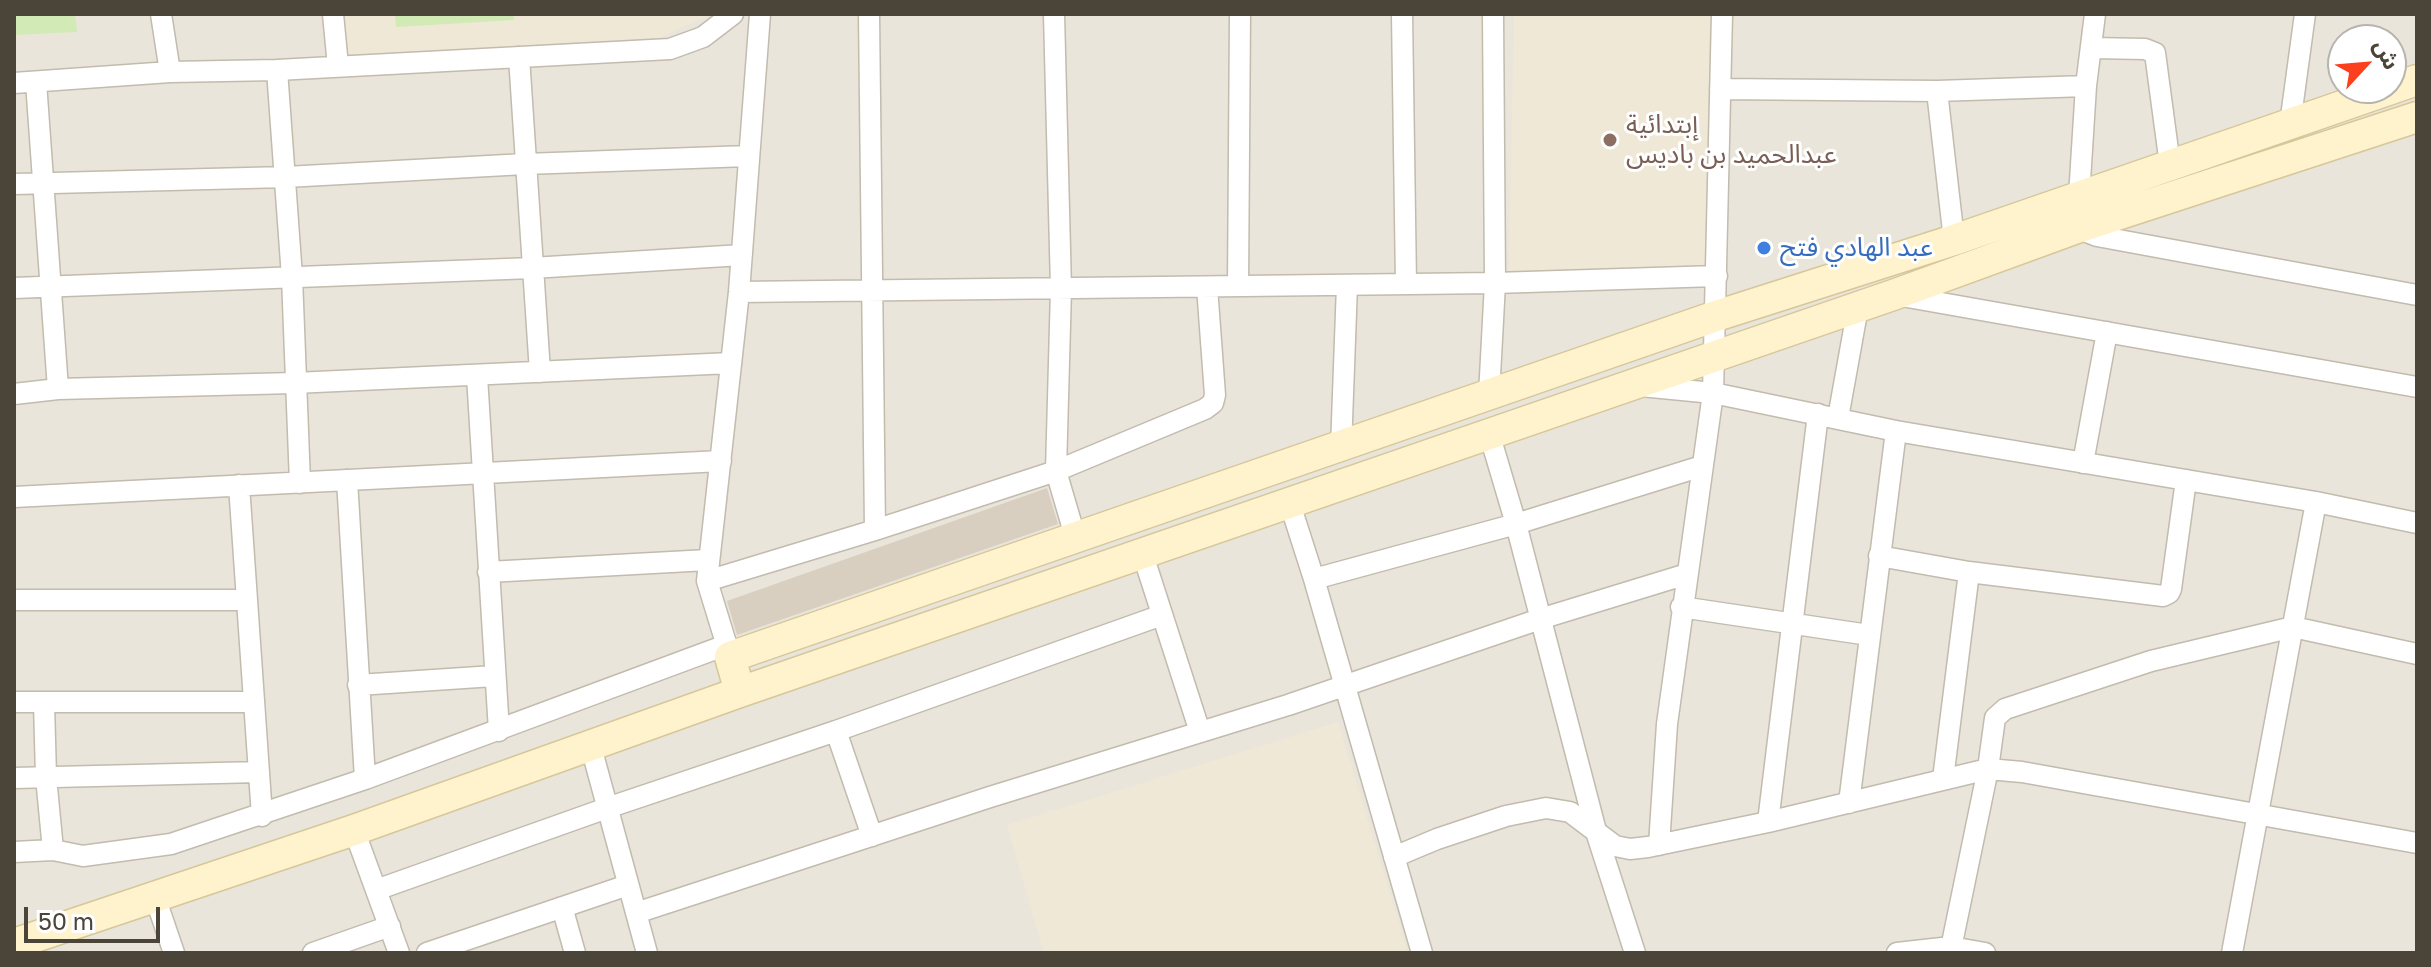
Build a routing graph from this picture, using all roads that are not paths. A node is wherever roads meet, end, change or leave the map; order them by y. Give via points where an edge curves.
1 (161, 14) edge
2 (333, 14) edge
3 (760, 14) edge
4 (869, 14) edge
5 (1054, 14) edge
6 (1240, 14) edge
7 (1402, 14) edge
8 (1493, 14) edge
9 (1722, 14) edge
10 (2095, 14) edge
11 (2305, 14) edge
12 (732, 15) edge
13 (2092, 48) junction
14 (519, 57) junction
15 (338, 66) junction
16 (277, 70) junction
17 (170, 72) junction
18 (2417, 80) edge
19 (36, 82) junction
20 (14, 83) edge
21 (2086, 86) junction
22 (1720, 89) junction
23 (1937, 91) junction
24 (2414, 121) edge
25 (2290, 124) junction
26 (748, 156) junction
27 (525, 164) junction
28 (2170, 165) junction
29 (286, 177) junction
30 (42, 182) junction
31 (14, 184) edge
32 (2078, 196) junction
33 (2077, 228) junction
34 (1954, 240) junction
35 (742, 255) junction
36 (532, 268) junction
37 (1717, 276) junction
38 (292, 277) junction
39 (1495, 283) junction
40 (1406, 284) junction
41 (1238, 285) junction
42 (1347, 285) junction
43 (52, 286) junction
44 (1207, 287) junction
45 (14, 288) edge
46 (1061, 289) junction
47 (874, 291) junction
48 (739, 292) junction
49 (1893, 295) junction
50 (2417, 295) edge
51 (1858, 307) junction
52 (1716, 316) junction
53 (2107, 332) junction
54 (1715, 354) junction
55 (731, 363) junction
56 (540, 372) junction
57 (477, 376) junction
58 (294, 383) junction
59 (1629, 385) junction
60 (2417, 387) edge
61 (58, 389) junction
62 (1713, 393) junction
63 (14, 394) edge
64 (1489, 395) junction
65 (1828, 416) junction
66 (1896, 431) junction
67 (1489, 433) junction
68 (1341, 448) junction
69 (721, 461) junction
70 (2083, 463) junction
71 (1702, 466) junction
72 (1056, 471) junction
73 (484, 474) junction
74 (347, 480) junction
75 (2186, 480) junction
76 (300, 483) junction
77 (239, 485) junction
78 (14, 497) edge
79 (1289, 501) junction
80 (2316, 502) junction
81 (2417, 523) edge
82 (1516, 524) junction
83 (875, 530) junction
84 (1075, 536) junction
85 (1142, 552) junction
86 (1879, 556) junction
87 (708, 560) junction
88 (488, 572) junction
89 (1969, 572) junction
90 (1687, 574) junction
91 (1314, 579) junction
92 (707, 581) junction
93 (14, 600) edge
94 (247, 600) junction
95 (1681, 607) junction
96 (1162, 615) junction
97 (1540, 619) junction
98 (1792, 623) junction
99 (2293, 627) junction
100 (1869, 635) junction
101 (728, 651) junction
102 (2417, 654) edge
103 (494, 676) junction
104 (358, 685) junction
105 (1344, 686) junction
106 (740, 692) junction
107 (14, 702) edge
108 (254, 702) junction
109 (44, 703) junction
110 (499, 731) junction
111 (836, 731) junction
112 (1200, 732) junction
113 (591, 747) junction
114 (1988, 769) junction
115 (259, 772) junction
116 (46, 777) junction
117 (14, 778) edge
118 (365, 779) junction
119 (1943, 779) junction
120 (1849, 803) junction
121 (607, 808) junction
122 (2259, 815) junction
123 (262, 816) junction
124 (1768, 822) junction
125 (354, 830) junction
126 (1597, 835) junction
127 (872, 836) junction
128 (2417, 843) edge
129 (1659, 845) junction
130 (53, 850) junction
131 (14, 852) edge
132 (1394, 857) junction
133 (628, 885) junction
134 (376, 890) junction
135 (155, 897) junction
136 (562, 907) junction
137 (636, 913) junction
138 (390, 926) junction
139 (14, 944) edge
140 (1951, 950) edge
141 (174, 953) edge
142 (313, 953) edge
143 (399, 953) edge
144 (427, 953) edge
145 (575, 953) edge
146 (647, 953) edge
147 (1422, 953) edge
148 (1635, 953) edge
149 (1897, 953) edge
150 (1985, 953) edge
151 (2232, 953) edge

1 - 17 street
2 - 15 street
3 - 26 street
4 - 47 street
5 - 46 street
6 - 41 street
7 - 40 street
8 - 39 street
9 - 22 street
10 - 13 street
11 - 25 street
12 - 14 street via 694,42 670,49
13 - 21 street
13 - 28 street via 2155,53
14 - 15 street
14 - 27 street
15 - 16 street
16 - 17 street
16 - 29 street
17 - 19 street
18 - 25 main road
19 - 20 street
19 - 30 street
21 - 23 street
21 - 32 street
22 - 23 street
22 - 37 street
23 - 34 street
24 - 33 main road
25 - 28 main road
26 - 27 street
26 - 35 street
27 - 29 street
27 - 36 street
28 - 32 main road
29 - 30 street
29 - 38 street
30 - 31 street
30 - 43 street
32 - 33 street
32 - 34 main road
33 - 49 main road
33 - 50 street
34 - 52 main road
35 - 36 street
35 - 48 street
36 - 38 street
36 - 56 street
37 - 39 street
37 - 52 street
38 - 43 street
38 - 58 street
39 - 40 street
39 - 64 street
40 - 42 street
41 - 42 street
41 - 44 street
42 - 68 street
43 - 45 street
43 - 61 street
44 - 46 street
44 - 72 street via 1213,403
46 - 47 street
46 - 72 street
47 - 48 street
47 - 83 street
48 - 55 street
49 - 51 main road
49 - 53 street
51 - 54 main road
51 - 65 street
52 - 54 street
52 - 64 main road
53 - 60 street
53 - 70 street
54 - 59 main road
54 - 62 street
55 - 56 street
55 - 69 street
56 - 57 street
57 - 58 street
57 - 73 street
58 - 61 street
58 - 76 street
59 - 62 street
59 - 67 main road
61 - 63 street
62 - 65 street
62 - 71 street
64 - 68 main road
65 - 66 street
65 - 98 street
66 - 70 street
66 - 86 street
67 - 79 main road
67 - 82 street
68 - 84 main road
69 - 73 street
69 - 87 street
70 - 75 street
71 - 82 street
71 - 90 street
72 - 83 street
72 - 84 street
73 - 74 street
73 - 88 street
74 - 76 street
74 - 104 street
75 - 80 street
75 - 89 street via 2167,595
76 - 77 street
77 - 78 street
77 - 94 street
79 - 85 main road
79 - 91 street
80 - 81 street
80 - 99 street
82 - 91 street
82 - 97 street
83 - 92 street
84 - 101 main road
85 - 96 street
85 - 106 main road
86 - 89 street
86 - 100 street
87 - 88 street
87 - 92 street
88 - 103 street
89 - 119 street
90 - 95 street
90 - 97 street
91 - 105 street
92 - 101 street
93 - 94 street
94 - 108 street
95 - 98 street
95 - 129 street
96 - 111 street
96 - 112 street
97 - 105 street
97 - 126 street
98 - 100 street
98 - 124 street
99 - 102 street
99 - 114 street via 2151,661 2005,709 1995,718
99 - 122 street
100 - 120 street
101 - 106 main road
101 - 110 street
103 - 104 street
103 - 110 street
104 - 118 street
105 - 112 street
105 - 132 street
106 - 113 main road
107 - 109 street
108 - 109 street
108 - 115 street
109 - 116 street
110 - 118 street
111 - 121 street
111 - 127 street
112 - 127 street
113 - 121 street
113 - 125 main road
114 - 119 street
114 - 122 street
114 - 140 street
115 - 116 street
115 - 123 street
116 - 117 street
116 - 130 street
118 - 123 street
119 - 120 street
120 - 124 street
121 - 133 street
121 - 134 street
122 - 128 street
122 - 151 street
123 - 130 street via 126,852 83,856
124 - 129 street
125 - 134 street
125 - 135 main road
126 - 129 street via 1630,849
126 - 132 street via 1570,812 1533,809
126 - 148 street
127 - 137 street
130 - 131 street
132 - 147 street
133 - 136 street
133 - 137 street
134 - 138 street
135 - 139 main road
135 - 141 street
136 - 144 street
136 - 145 street
137 - 146 street
138 - 142 street
138 - 143 street
140 - 149 street
140 - 150 street

